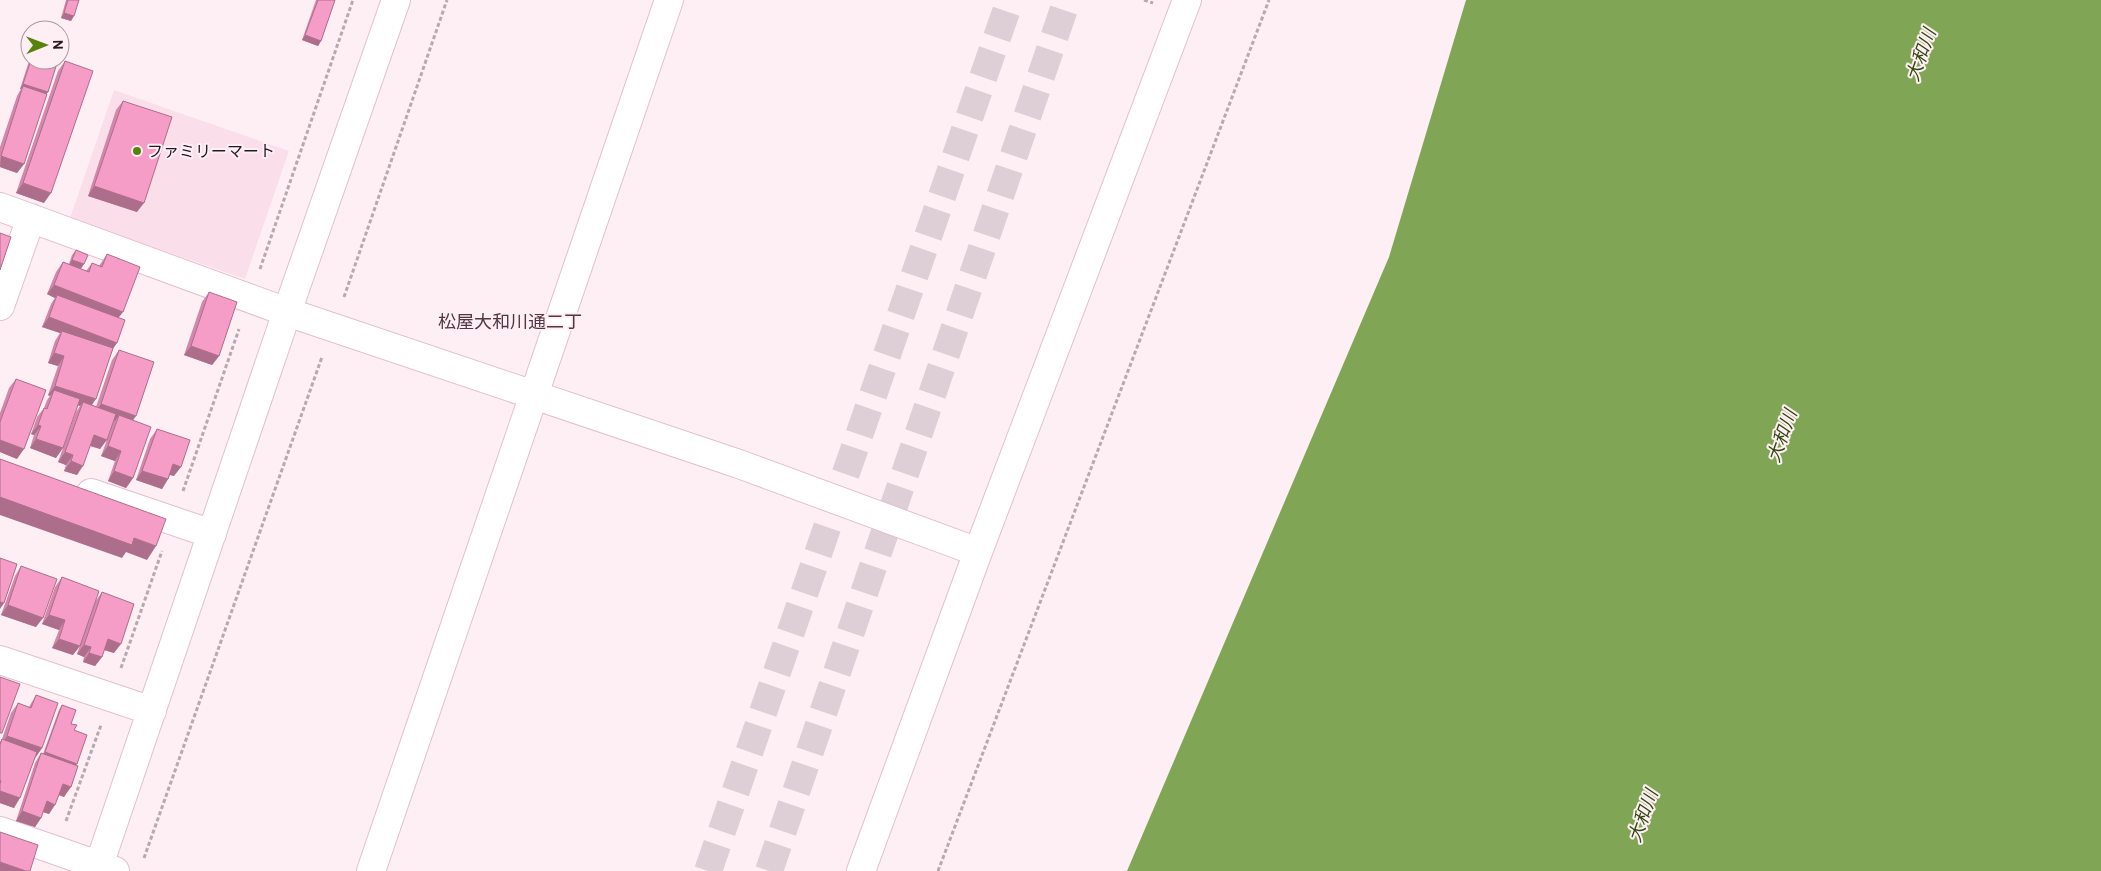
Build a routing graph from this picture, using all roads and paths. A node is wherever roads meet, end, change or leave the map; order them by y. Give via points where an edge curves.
1 (353, 0) edge
2 (396, 0) edge
3 (447, 0) edge
4 (669, 0) edge
5 (1187, 0) edge
6 (1269, 0) edge
7 (0, 207) edge
8 (31, 218) junction
9 (250, 298) junction
10 (0, 306) edge
11 (287, 312) junction
12 (333, 327) junction
13 (534, 395) junction
14 (78, 489) edge
15 (172, 520) junction
16 (212, 534) junction
17 (978, 552) junction
18 (0, 660) edge
19 (111, 697) junction
20 (152, 711) junction
21 (0, 831) edge
22 (56, 850) junction
23 (143, 862) dead end
24 (104, 869) edge
25 (371, 871) edge
26 (861, 871) edge
27 (938, 871) edge

1 - 9 path
2 - 11 street
3 - 12 path
4 - 13 street
5 - 17 street
6 - 27 path
7 - 8 street
8 - 9 street
8 - 10 street
9 - 11 street
9 - 15 path
11 - 12 street
11 - 16 street
12 - 13 street
12 - 23 path
13 - 17 street via 739,464
13 - 25 street
14 - 15 street
15 - 16 street
15 - 19 path
16 - 20 street
17 - 26 street
18 - 19 street
19 - 20 street
19 - 22 path
20 - 24 street
21 - 22 street
22 - 24 street

